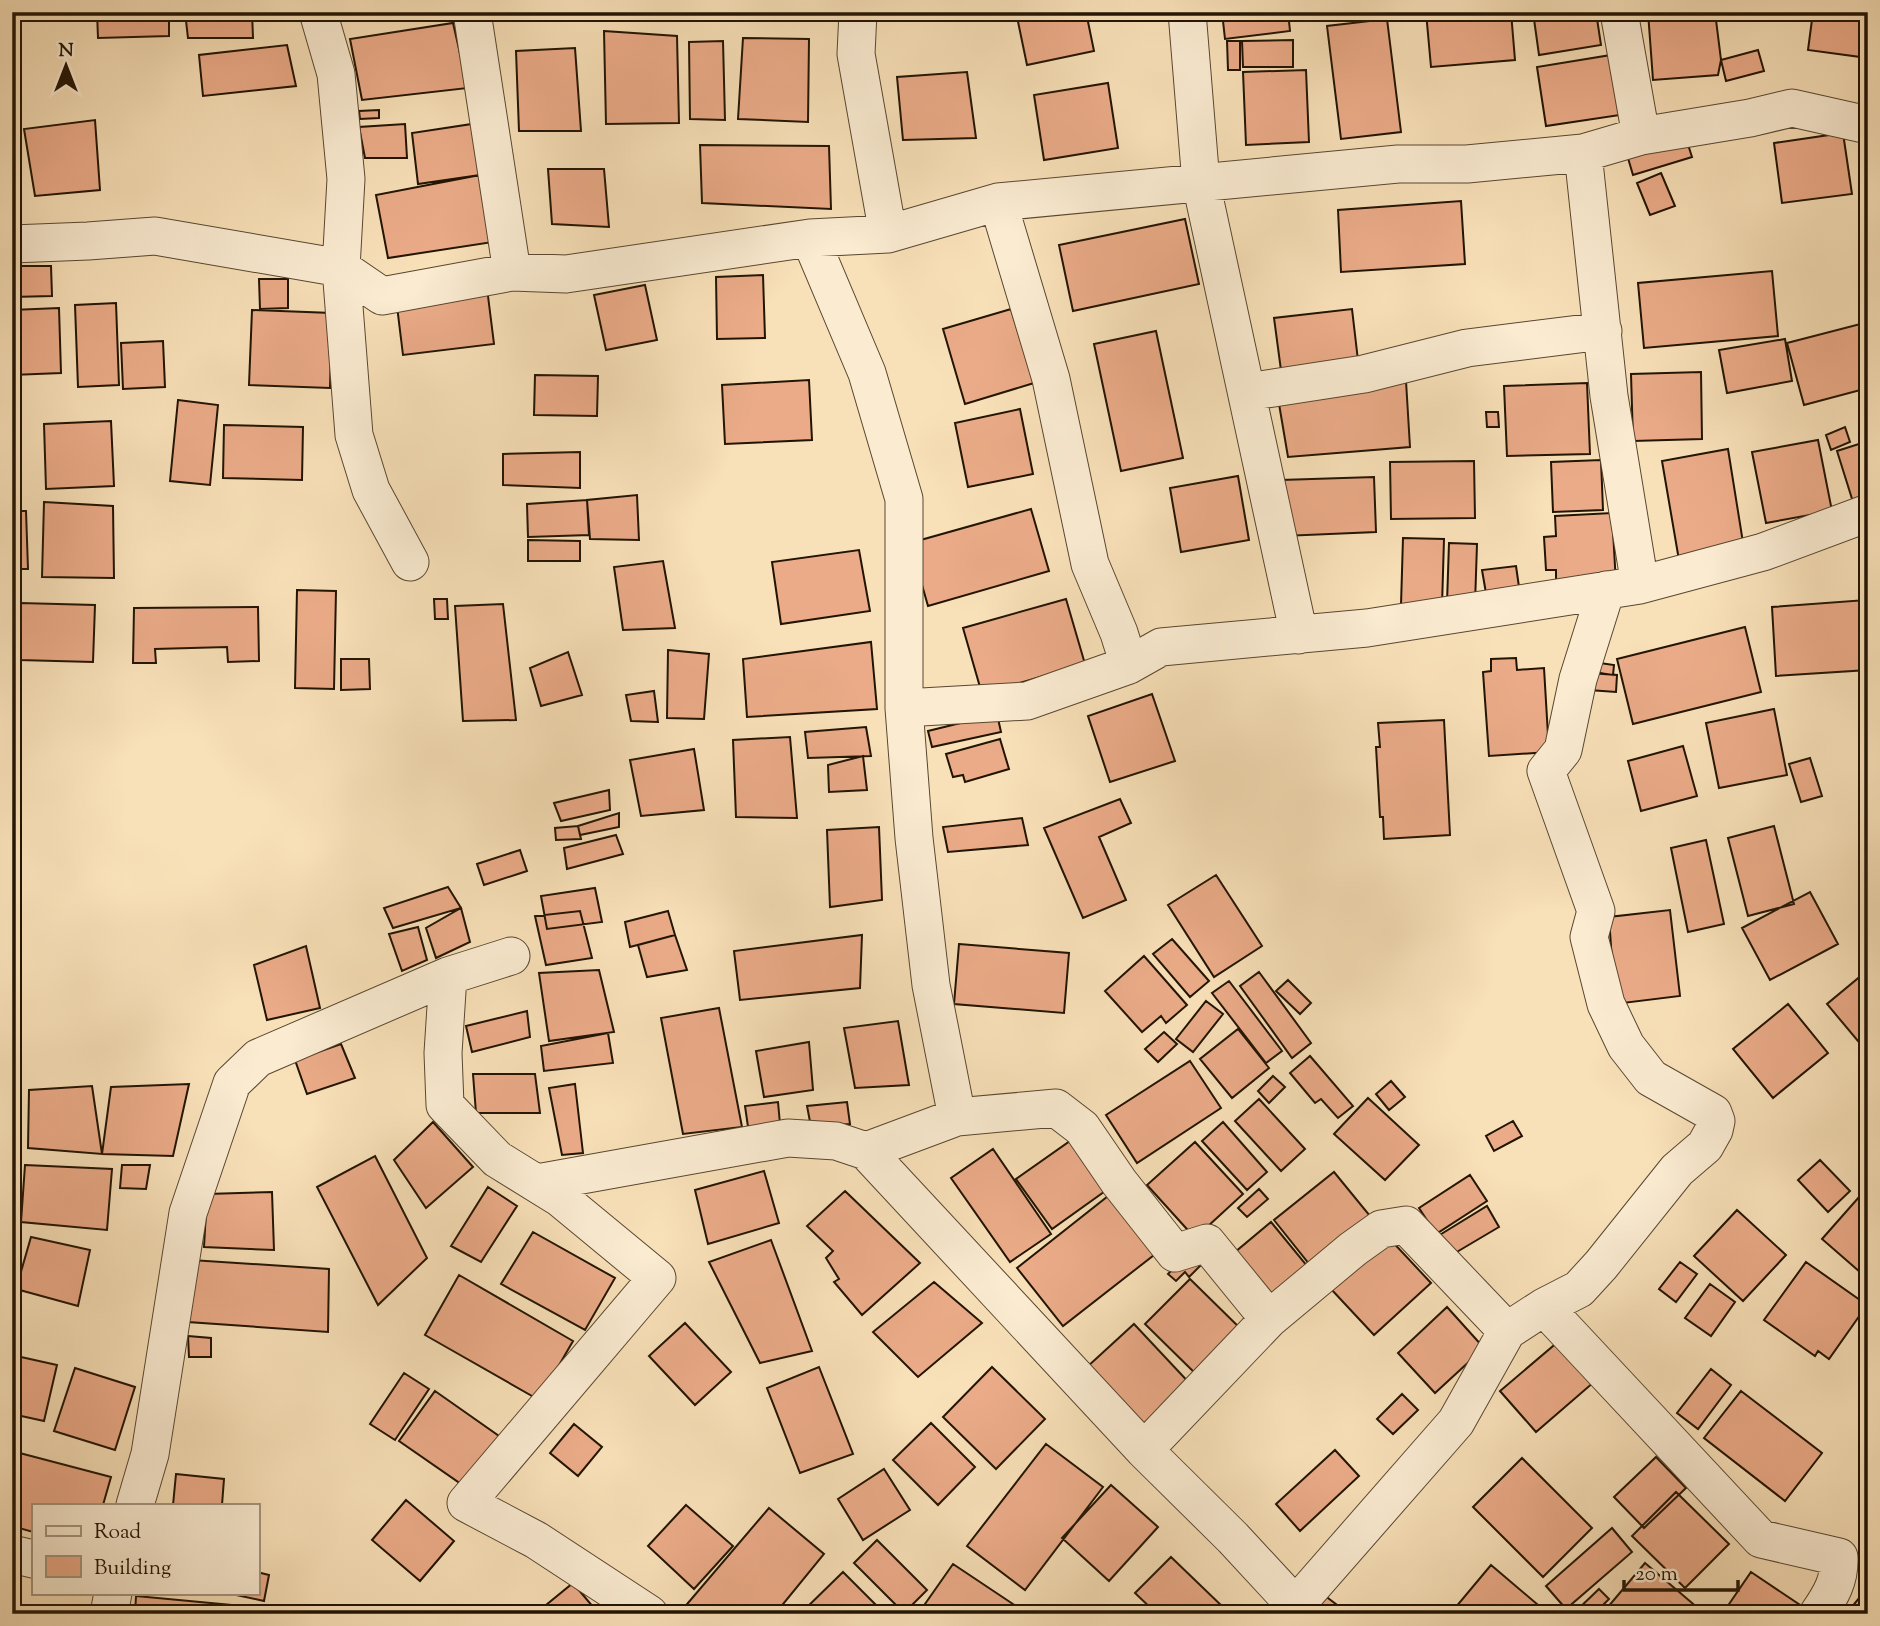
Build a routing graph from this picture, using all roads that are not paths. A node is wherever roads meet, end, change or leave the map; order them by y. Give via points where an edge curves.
1 (318, 12) edge
2 (472, 12) edge
3 (858, 12) edge
4 (1187, 12) edge
5 (1619, 12) edge
6 (1868, 125) edge
7 (1641, 136) junction
8 (1583, 153) junction
9 (1201, 183) junction
10 (998, 202) junction
11 (888, 234) junction
12 (810, 238) junction
13 (12, 244) edge
14 (341, 268) junction
15 (512, 272) junction
16 (1602, 331) junction
17 (1247, 392) junction
18 (1868, 513) edge
19 (410, 562) dead end
20 (1623, 587) junction
21 (1299, 635) junction
22 (1129, 665) junction
23 (904, 708) junction
24 (511, 956) dead end
25 (447, 976) junction
26 (957, 1116) junction
27 (866, 1151) junction
28 (537, 1183) junction
29 (1544, 1307) junction
30 (1269, 1319) junction
31 (1507, 1331) junction
32 (1144, 1450) junction
33 (135, 1504) edge
34 (12, 1554) edge
35 (32, 1559) edge
36 (113, 1594) edge
37 (1291, 1610) edge
38 (109, 1614) edge
39 (649, 1614) edge
40 (1818, 1614) edge

1 - 14 street via 336,74 346,179
2 - 15 street
3 - 11 street via 856,54
4 - 9 street
5 - 7 street
6 - 7 street via 1791,108
7 - 8 street
8 - 9 street via 1467,164 1398,164
8 - 16 street
9 - 10 street
9 - 17 street
10 - 11 street
10 - 22 street via 1051,379 1090,564
11 - 12 street
12 - 15 street via 566,274
12 - 23 street via 867,373 904,499
13 - 14 street via 155,236
14 - 15 street via 382,296
14 - 19 street via 354,435 371,490
16 - 17 street via 1467,348 1364,374
16 - 20 street
17 - 21 street
18 - 20 street via 1763,552
20 - 21 street
20 - 29 street via 1578,679 1563,750 1546,771 1596,911 1589,937 1606,1004 1626,1046 1651,1078 1705,1107 1716,1121 1705,1146 1677,1170 1579,1289
21 - 22 street via 1161,647
22 - 23 street via 1027,701
23 - 26 street via 930,985
24 - 25 street
25 - 28 street via 445,1104 498,1159
25 - 33 street via 258,1058 232,1083 188,1213 150,1454
26 - 27 street
26 - 30 street via 1056,1108 1082,1128 1175,1253 1207,1242
27 - 28 street via 836,1141 788,1138
27 - 32 street
28 - 39 street via 657,1278 466,1503 536,1540
29 - 31 street
29 - 40 street via 1760,1539 1839,1557 1840,1572 1832,1595
30 - 31 street via 1381,1229 1406,1226
30 - 32 street
31 - 37 street via 1456,1422
32 - 37 street via 1233,1538
34 - 35 street
36 - 38 street

